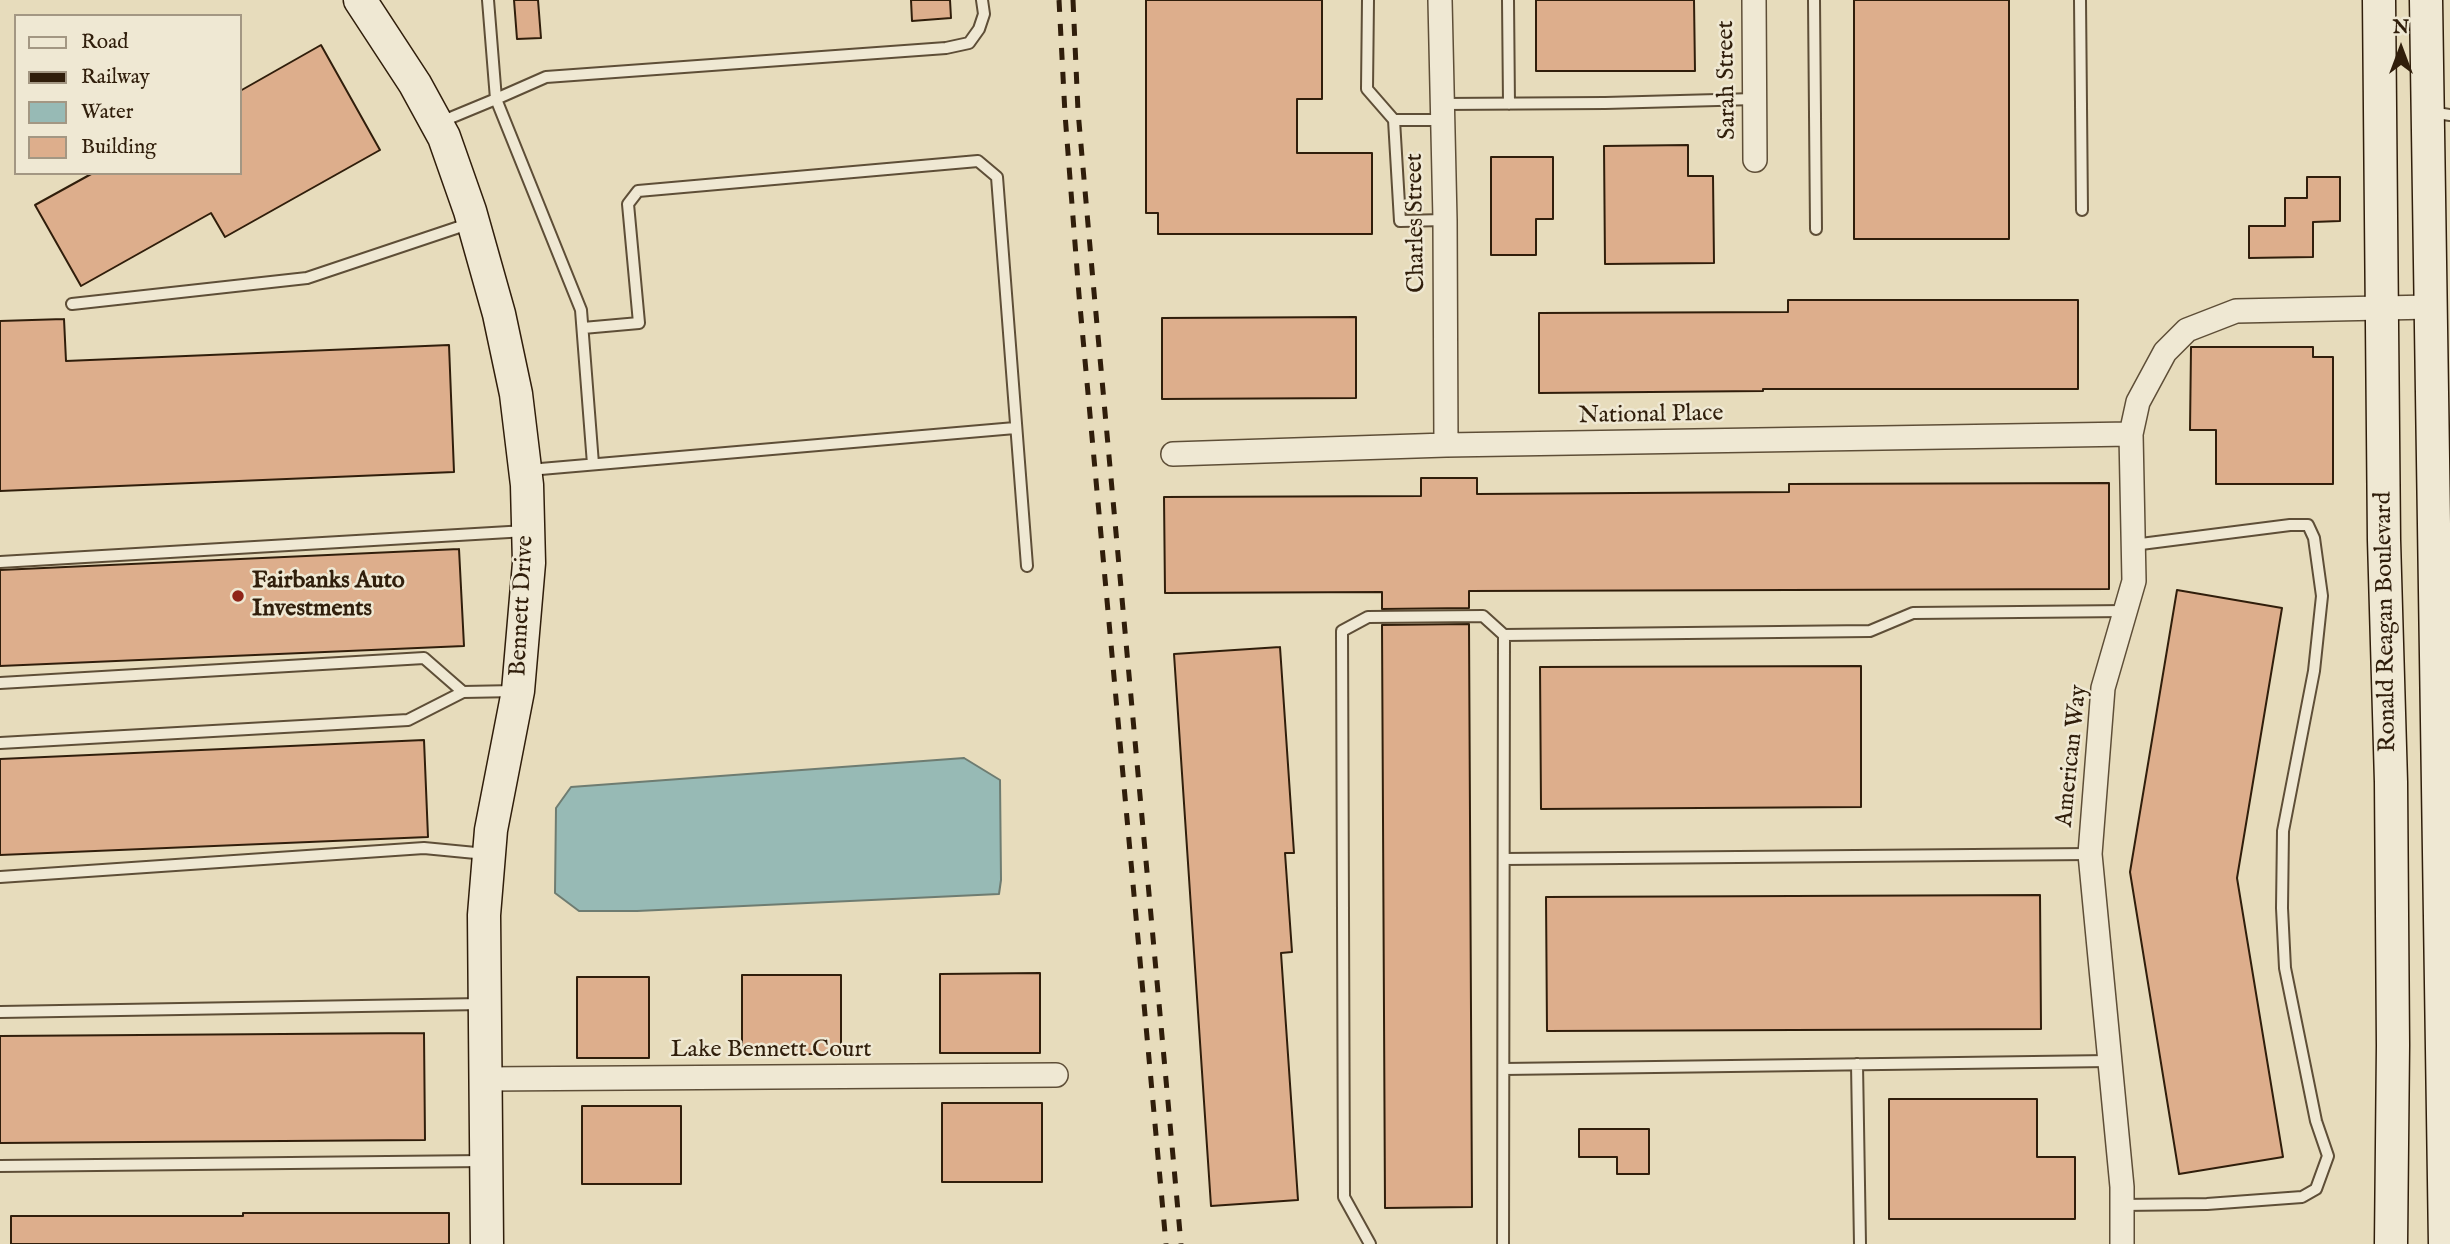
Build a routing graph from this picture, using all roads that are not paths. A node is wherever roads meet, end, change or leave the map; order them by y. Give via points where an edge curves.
1 (360, 0) edge
2 (488, 0) edge
3 (982, 0) edge
4 (1368, 0) edge
5 (1440, 0) edge
6 (1508, 0) edge
7 (1754, 0) edge
8 (1814, 0) edge
9 (2080, 0) edge
10 (2379, 0) edge
11 (2426, 0) edge
12 (496, 99) junction
13 (1755, 99) junction
14 (1509, 104) junction
15 (1442, 112) junction
16 (2439, 113) edge
17 (1394, 120) junction
18 (436, 124) junction
19 (1755, 160) dead end
20 (2082, 210) dead end
21 (1445, 220) junction
22 (473, 222) junction
23 (1816, 229) dead end
24 (72, 304) dead end
25 (2431, 307) junction
26 (2382, 308) junction
27 (583, 328) junction
28 (1015, 428) junction
29 (2131, 434) junction
30 (1446, 445) junction
31 (1173, 454) dead end
32 (593, 464) junction
33 (525, 470) junction
34 (528, 531) junction
35 (2133, 545) junction
36 (0, 562) edge
37 (1027, 566) dead end
38 (2127, 611) junction
39 (1504, 635) junction
40 (0, 683) edge
41 (518, 691) junction
42 (463, 692) junction
43 (0, 743) edge
44 (2090, 854) junction
45 (489, 855) junction
46 (1504, 859) junction
47 (0, 877) edge
48 (485, 1004) junction
49 (0, 1012) edge
50 (2393, 1045) junction
51 (2445, 1046) edge
52 (2109, 1060) junction
53 (1857, 1064) junction
54 (1504, 1069) junction
55 (1056, 1075) dead end
56 (485, 1079) junction
57 (486, 1161) junction
58 (0, 1166) edge
59 (2122, 1205) junction
60 (486, 1244) edge
61 (1370, 1244) edge
62 (1503, 1244) edge
63 (1860, 1244) edge
64 (2122, 1244) edge
65 (2391, 1244) edge
66 (2445, 1244) edge

1 - 18 main road, Bennett Drive
2 - 12 lane
3 - 12 lane via 984,14 969,43 546,77
4 - 17 lane via 1367,89
5 - 15 street, Charles Street
6 - 14 lane
7 - 13 street, Sarah Street
8 - 23 lane
9 - 20 lane
10 - 26 main road, Ronald Reagan Boulevard
11 - 16 main road, Ronald Reagan Boulevard
12 - 18 lane
12 - 27 lane via 581,310
13 - 14 lane
13 - 19 street, Sarah Street
14 - 15 lane
15 - 17 lane
15 - 21 street, Charles Street
16 - 25 main road, Ronald Reagan Boulevard
17 - 21 lane via 1400,221
18 - 22 main road, Bennett Drive
21 - 30 street, Charles Street
22 - 24 lane via 307,278
22 - 33 main road, Bennett Drive via 516,394
25 - 26 street, American Way
25 - 51 main road, Ronald Reagan Boulevard
26 - 29 street, American Way via 2236,311 2187,330 2165,352 2138,402
26 - 50 main road, Ronald Reagan Boulevard
27 - 28 lane via 639,323 628,204 638,191 978,161 997,177
27 - 32 lane
28 - 32 lane
28 - 37 lane
29 - 30 street, National Place
29 - 35 street, American Way
30 - 31 street, National Place
32 - 33 lane
33 - 34 main road, Bennett Drive
34 - 36 lane
34 - 41 main road, Bennett Drive
35 - 38 street, American Way
35 - 59 lane via 2290,525 2308,525 2314,538 2322,596 2314,671 2283,831 2282,908 2286,968 2316,1121 2328,1156 2316,1189 2302,1197
38 - 39 lane via 1913,613 1870,631
38 - 44 street, American Way via 2104,688
39 - 46 lane
39 - 61 lane via 1483,616 1368,617 1342,631 1344,1197
40 - 42 lane via 424,658
41 - 42 lane
41 - 45 main road, Bennett Drive
42 - 43 lane via 408,720
44 - 46 lane
44 - 52 street, American Way
45 - 47 lane via 424,848
45 - 48 main road, Bennett Drive
46 - 54 lane
48 - 49 lane
48 - 56 main road, Bennett Drive
50 - 51 main road
50 - 65 main road, Ronald Reagan Boulevard
51 - 66 main road, Ronald Reagan Boulevard
52 - 53 lane
52 - 59 street, American Way
53 - 54 lane
53 - 63 lane
54 - 62 lane
55 - 56 street, Lake Bennett Court
56 - 57 main road, Bennett Drive
57 - 58 lane
57 - 60 main road, Bennett Drive
59 - 64 street, American Way

